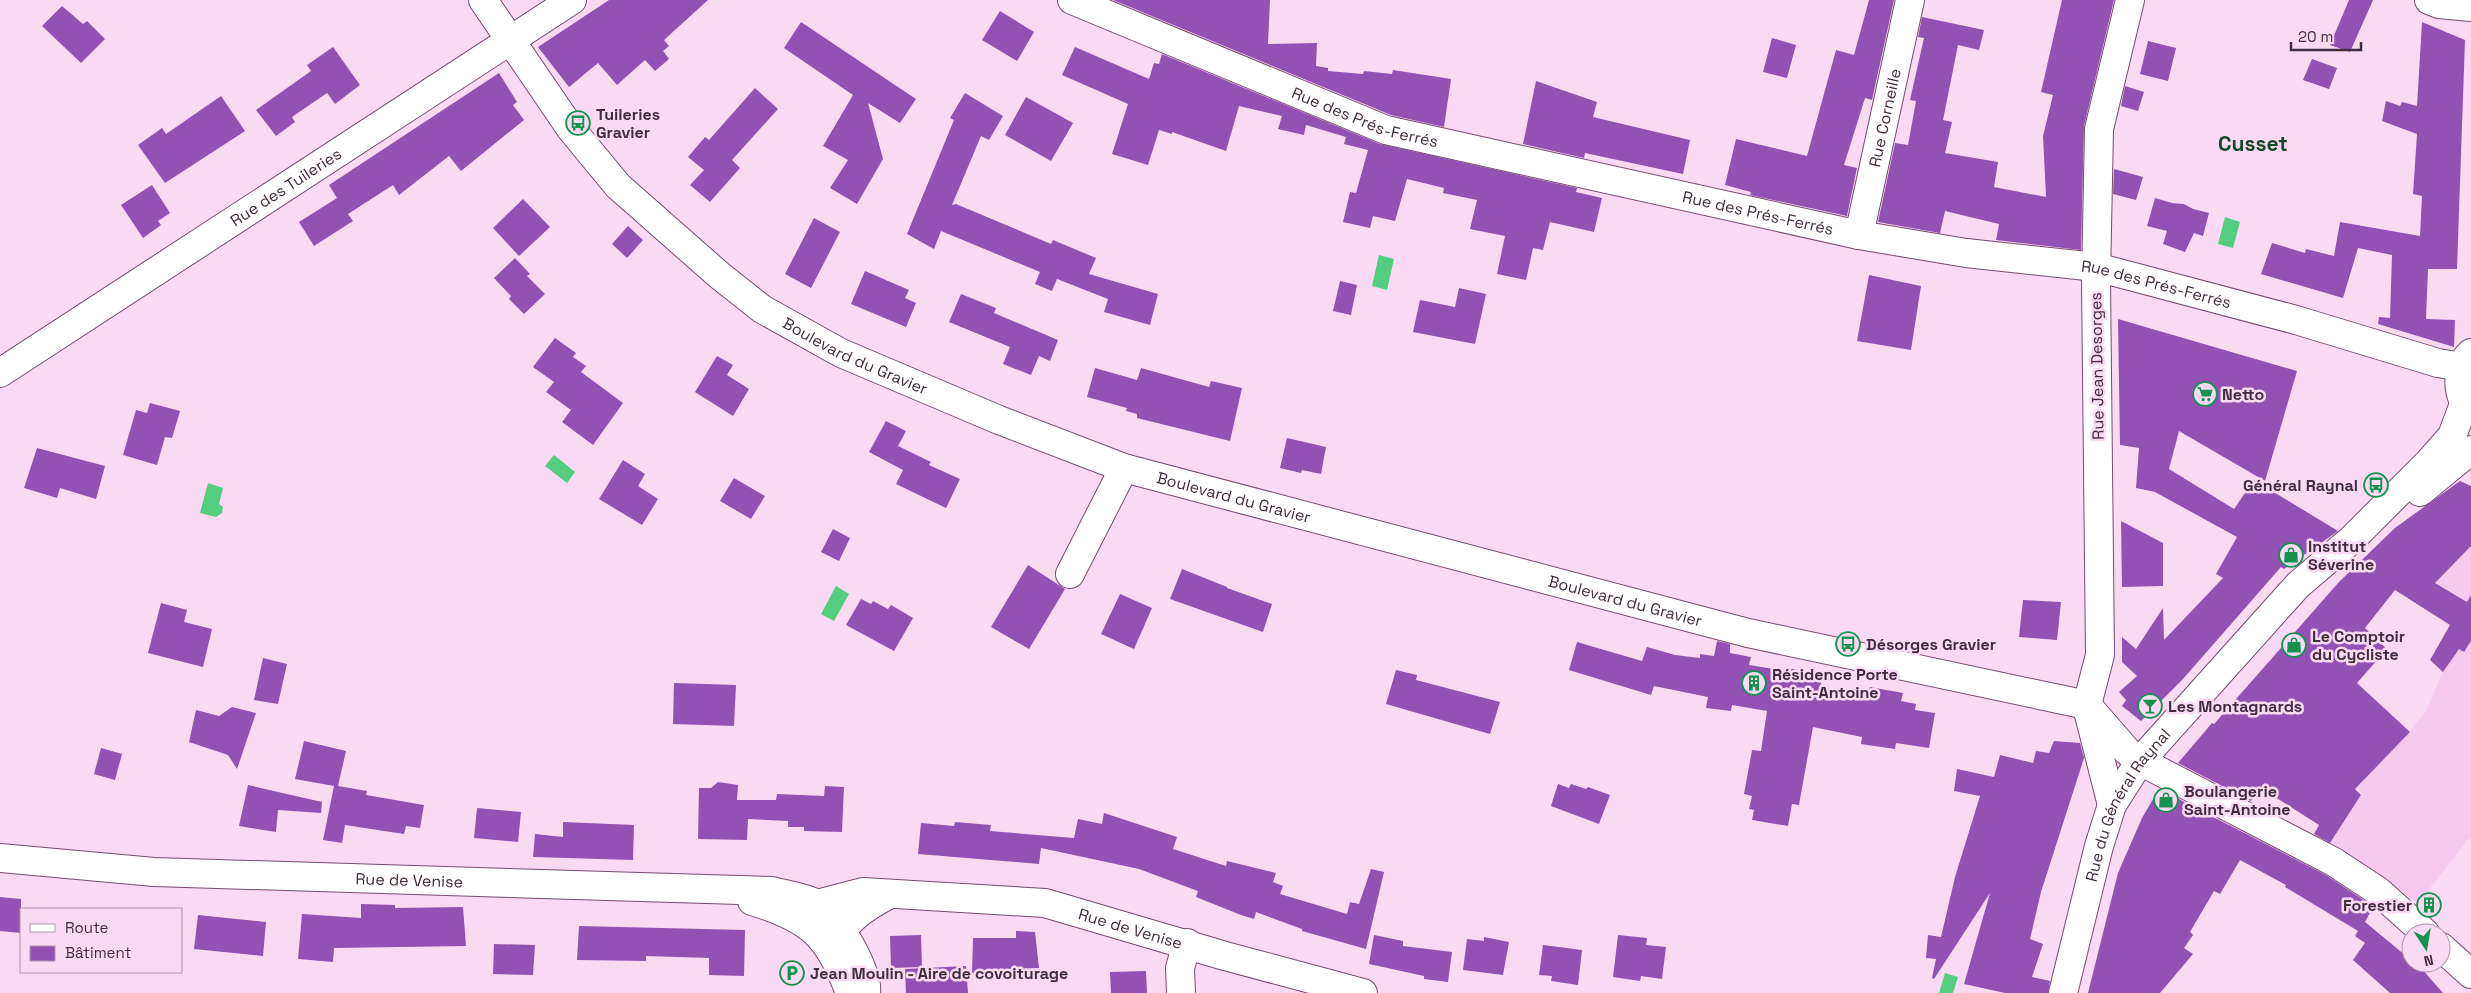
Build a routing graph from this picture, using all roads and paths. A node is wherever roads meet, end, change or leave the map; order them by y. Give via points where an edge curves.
1 (483, 0) edge
2 (572, 0) edge
3 (1072, 0) edge
4 (1910, 0) edge
5 (2130, 0) edge
6 (2429, 0) edge
7 (2471, 8) edge
8 (511, 41) junction
9 (1859, 235) junction
10 (2096, 267) junction
11 (2466, 360) edge
12 (0, 372) edge
13 (2467, 407) edge
14 (2471, 450) edge
15 (1124, 468) junction
16 (2351, 540) junction
17 (1070, 574) dead end
18 (2086, 705) junction
19 (2140, 761) junction
20 (2112, 806) junction
21 (0, 858) edge
22 (718, 889) junction
23 (892, 894) junction
24 (817, 904) junction
25 (2414, 923) edge
26 (843, 933) junction
27 (1187, 943) junction
28 (2451, 956) edge
29 (840, 966) junction
30 (2471, 974) edge
31 (850, 993) edge
32 (866, 993) edge
33 (1181, 993) edge
34 (1363, 993) edge
35 (2062, 993) edge

1 - 8 street, Boulevard du Gravier
2 - 8 street, Rue des Tuileries
3 - 9 street, Rue des Prés-Ferrés via 1386,130
4 - 9 street, Rue Corneille
5 - 10 street, Rue Jean Desorges via 2099,129
6 - 7 street
8 - 12 street, Rue des Tuileries
8 - 15 street, Boulevard du Gravier via 570,129 618,186 762,310 841,354
9 - 10 street, Rue des Prés-Ferrés via 1966,253
10 - 11 street, Rue des Prés-Ferrés via 2296,320 2438,363
10 - 18 street, Rue Jean Desorges via 2100,655
11 - 13 street via 2459,385
13 - 16 street, Rue du Général Raynal via 2452,436
14 - 16 street, Rue du Général Raynal via 2431,484
15 - 17 street
15 - 18 street, Boulevard du Gravier via 1748,633
16 - 19 street, Rue du Général Raynal via 2298,585
18 - 19 street
18 - 20 street
19 - 20 street, Rue du Général Raynal
19 - 25 street via 2334,862 2378,891
20 - 35 street, Rue du Général Raynal
21 - 22 street, Rue de Venise via 154,872
22 - 24 street, Rue de Venise via 772,891
22 - 29 street via 776,909 815,932
23 - 24 street, Rue de Venise via 863,892
23 - 26 street, Rue de Venise via 864,908
23 - 27 street, Rue de Venise via 1045,903
24 - 26 street
26 - 29 street
26 - 32 street via 857,956
27 - 33 street via 1180,968
27 - 34 street, Rue de Venise
28 - 30 street
29 - 31 street

